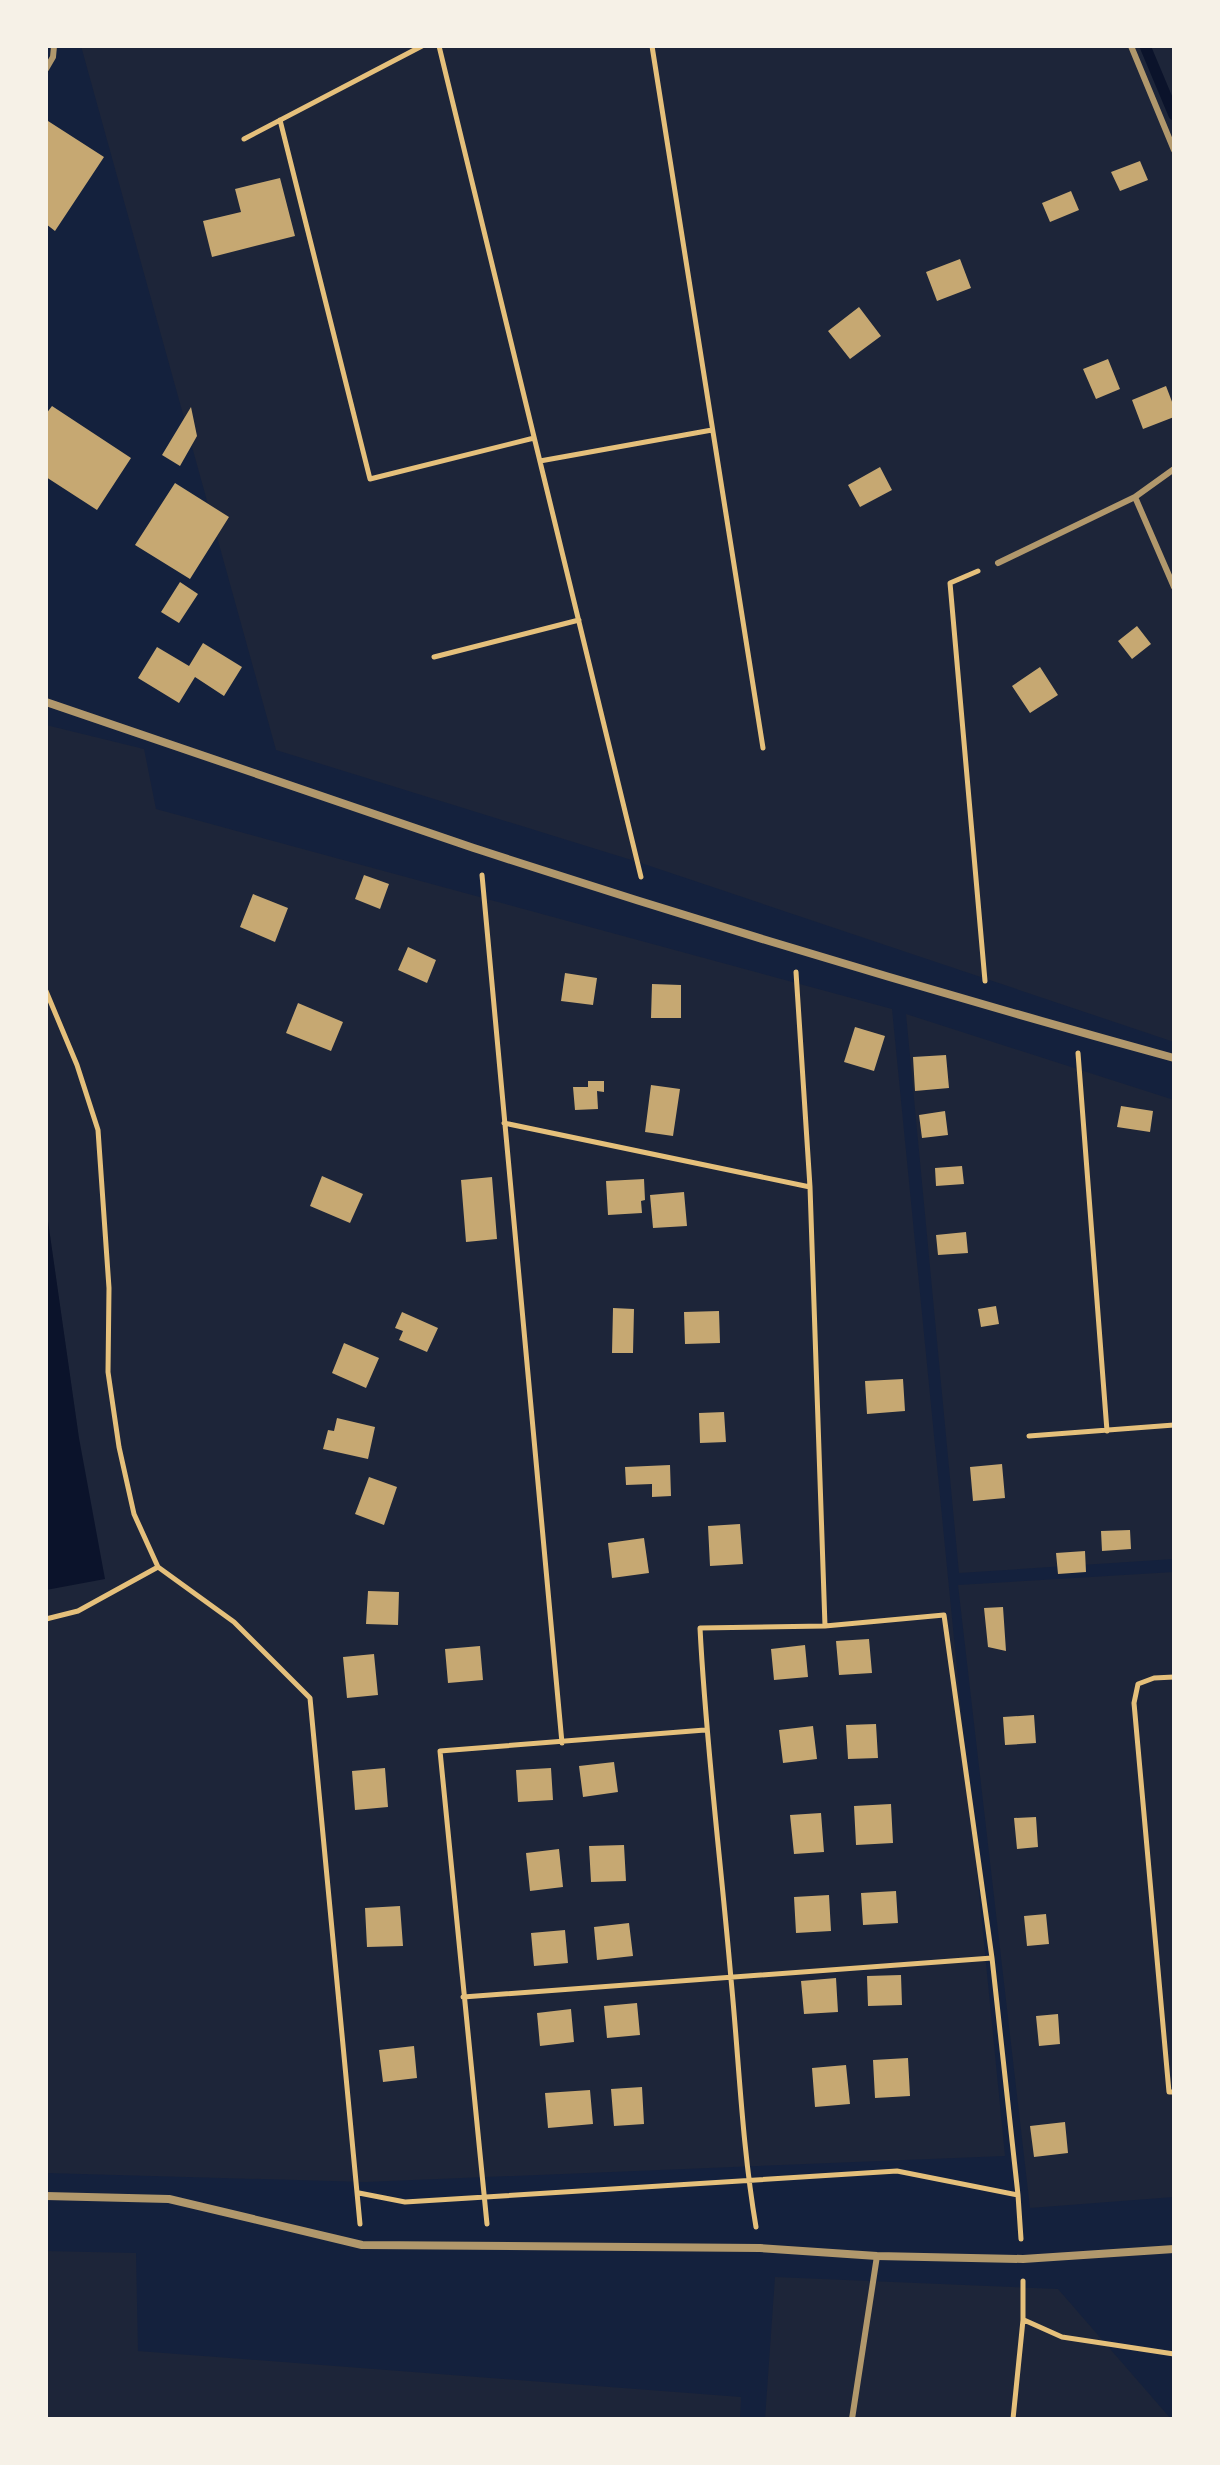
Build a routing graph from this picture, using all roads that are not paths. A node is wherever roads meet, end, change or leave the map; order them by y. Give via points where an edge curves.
1 (54, 46) edge
2 (1131, 46) edge
3 (46, 69) edge
4 (1174, 150) edge
5 (1174, 469) edge
6 (1135, 497) junction
7 (998, 563) road end
8 (1174, 587) edge
9 (46, 702) edge
10 (1174, 1058) edge
11 (46, 2196) edge
12 (1174, 2249) edge
13 (877, 2256) junction
14 (852, 2419) edge

1 - 3 lane
2 - 4 lane
5 - 6 lane
6 - 7 lane
6 - 8 lane
9 - 10 street via 647,903
11 - 13 street via 169,2199 362,2245 760,2248
12 - 13 street via 1023,2259
13 - 14 lane

